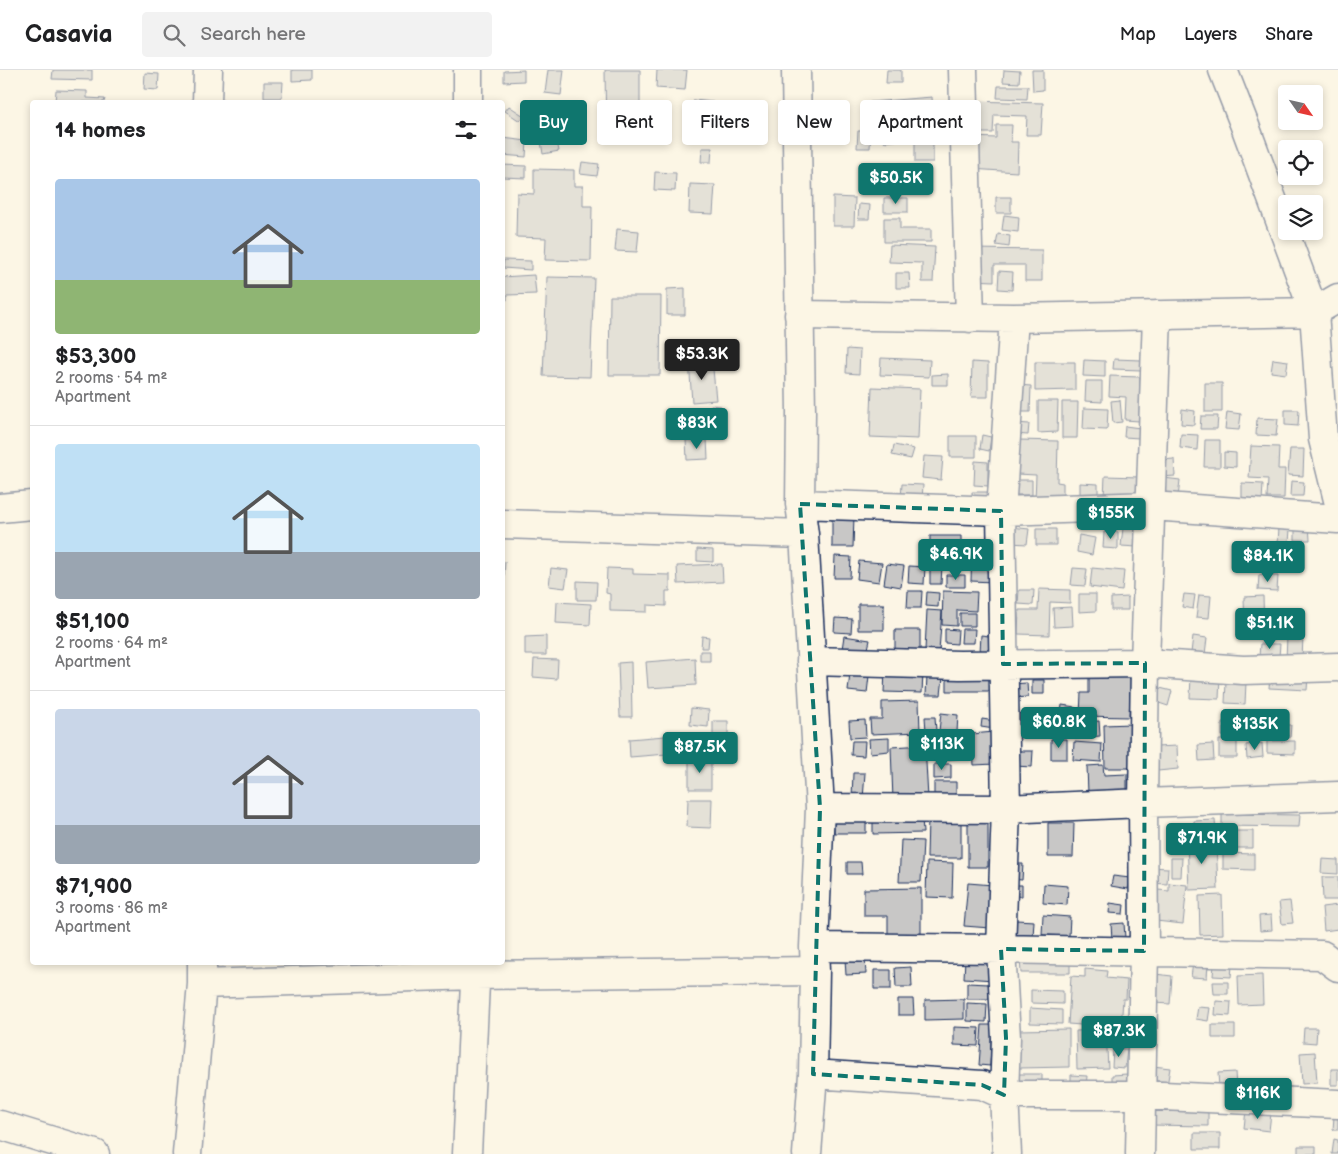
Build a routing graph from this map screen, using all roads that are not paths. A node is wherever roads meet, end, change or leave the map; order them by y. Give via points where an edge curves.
1 (208, 70) edge
2 (468, 70) edge
3 (796, 70) edge
4 (963, 70) edge
5 (1222, 70) edge
6 (207, 100) edge
7 (468, 100) edge
8 (1338, 298) edge
9 (1314, 312) junction
10 (799, 315) junction
11 (1157, 315) junction
12 (970, 318) junction
13 (1014, 318) junction
14 (1338, 500) edge
15 (800, 504) junction
16 (30, 505) edge
17 (1151, 506) junction
18 (0, 508) edge
19 (1001, 511) junction
20 (1338, 519) edge
21 (505, 524) edge
22 (804, 534) junction
23 (811, 661) junction
24 (1146, 663) junction
25 (1003, 664) junction
26 (1338, 667) edge
27 (1338, 796) edge
28 (1143, 802) junction
29 (820, 808) junction
30 (1006, 809) junction
31 (1001, 949) junction
32 (1144, 952) junction
33 (814, 959) junction
34 (1338, 967) edge
35 (475, 969) edge
36 (202, 973) edge
37 (813, 1074) junction
38 (1004, 1095) junction
39 (1142, 1095) junction
40 (1338, 1104) edge
41 (0, 1125) edge
42 (94, 1154) edge
43 (187, 1154) edge
44 (467, 1154) edge
45 (807, 1154) edge
46 (1007, 1154) edge
47 (1140, 1154) edge

1 - 6 street
2 - 7 street
3 - 10 street
4 - 12 street
5 - 9 street via 1246,126
8 - 9 street
9 - 11 street
9 - 14 street via 1323,439
10 - 12 street
10 - 15 street
11 - 13 street
11 - 17 street
12 - 13 street
13 - 19 street
15 - 19 street
15 - 22 street
16 - 18 street
17 - 19 street
17 - 20 street
17 - 24 street
19 - 25 street
21 - 22 street
22 - 23 street
23 - 25 street
23 - 29 street
24 - 25 street
24 - 26 street via 1243,670
24 - 28 street
25 - 30 street
27 - 28 street
28 - 30 street
28 - 32 street
29 - 30 street
29 - 33 street
30 - 31 street
31 - 32 street
31 - 33 street
31 - 38 street via 1006,1038
32 - 34 street via 1322,955
32 - 39 street
33 - 35 street
33 - 37 street
35 - 36 street
35 - 44 street
36 - 43 street
37 - 38 street via 982,1084
37 - 45 street
38 - 39 street
38 - 46 street
39 - 40 street
39 - 47 street
41 - 42 street

